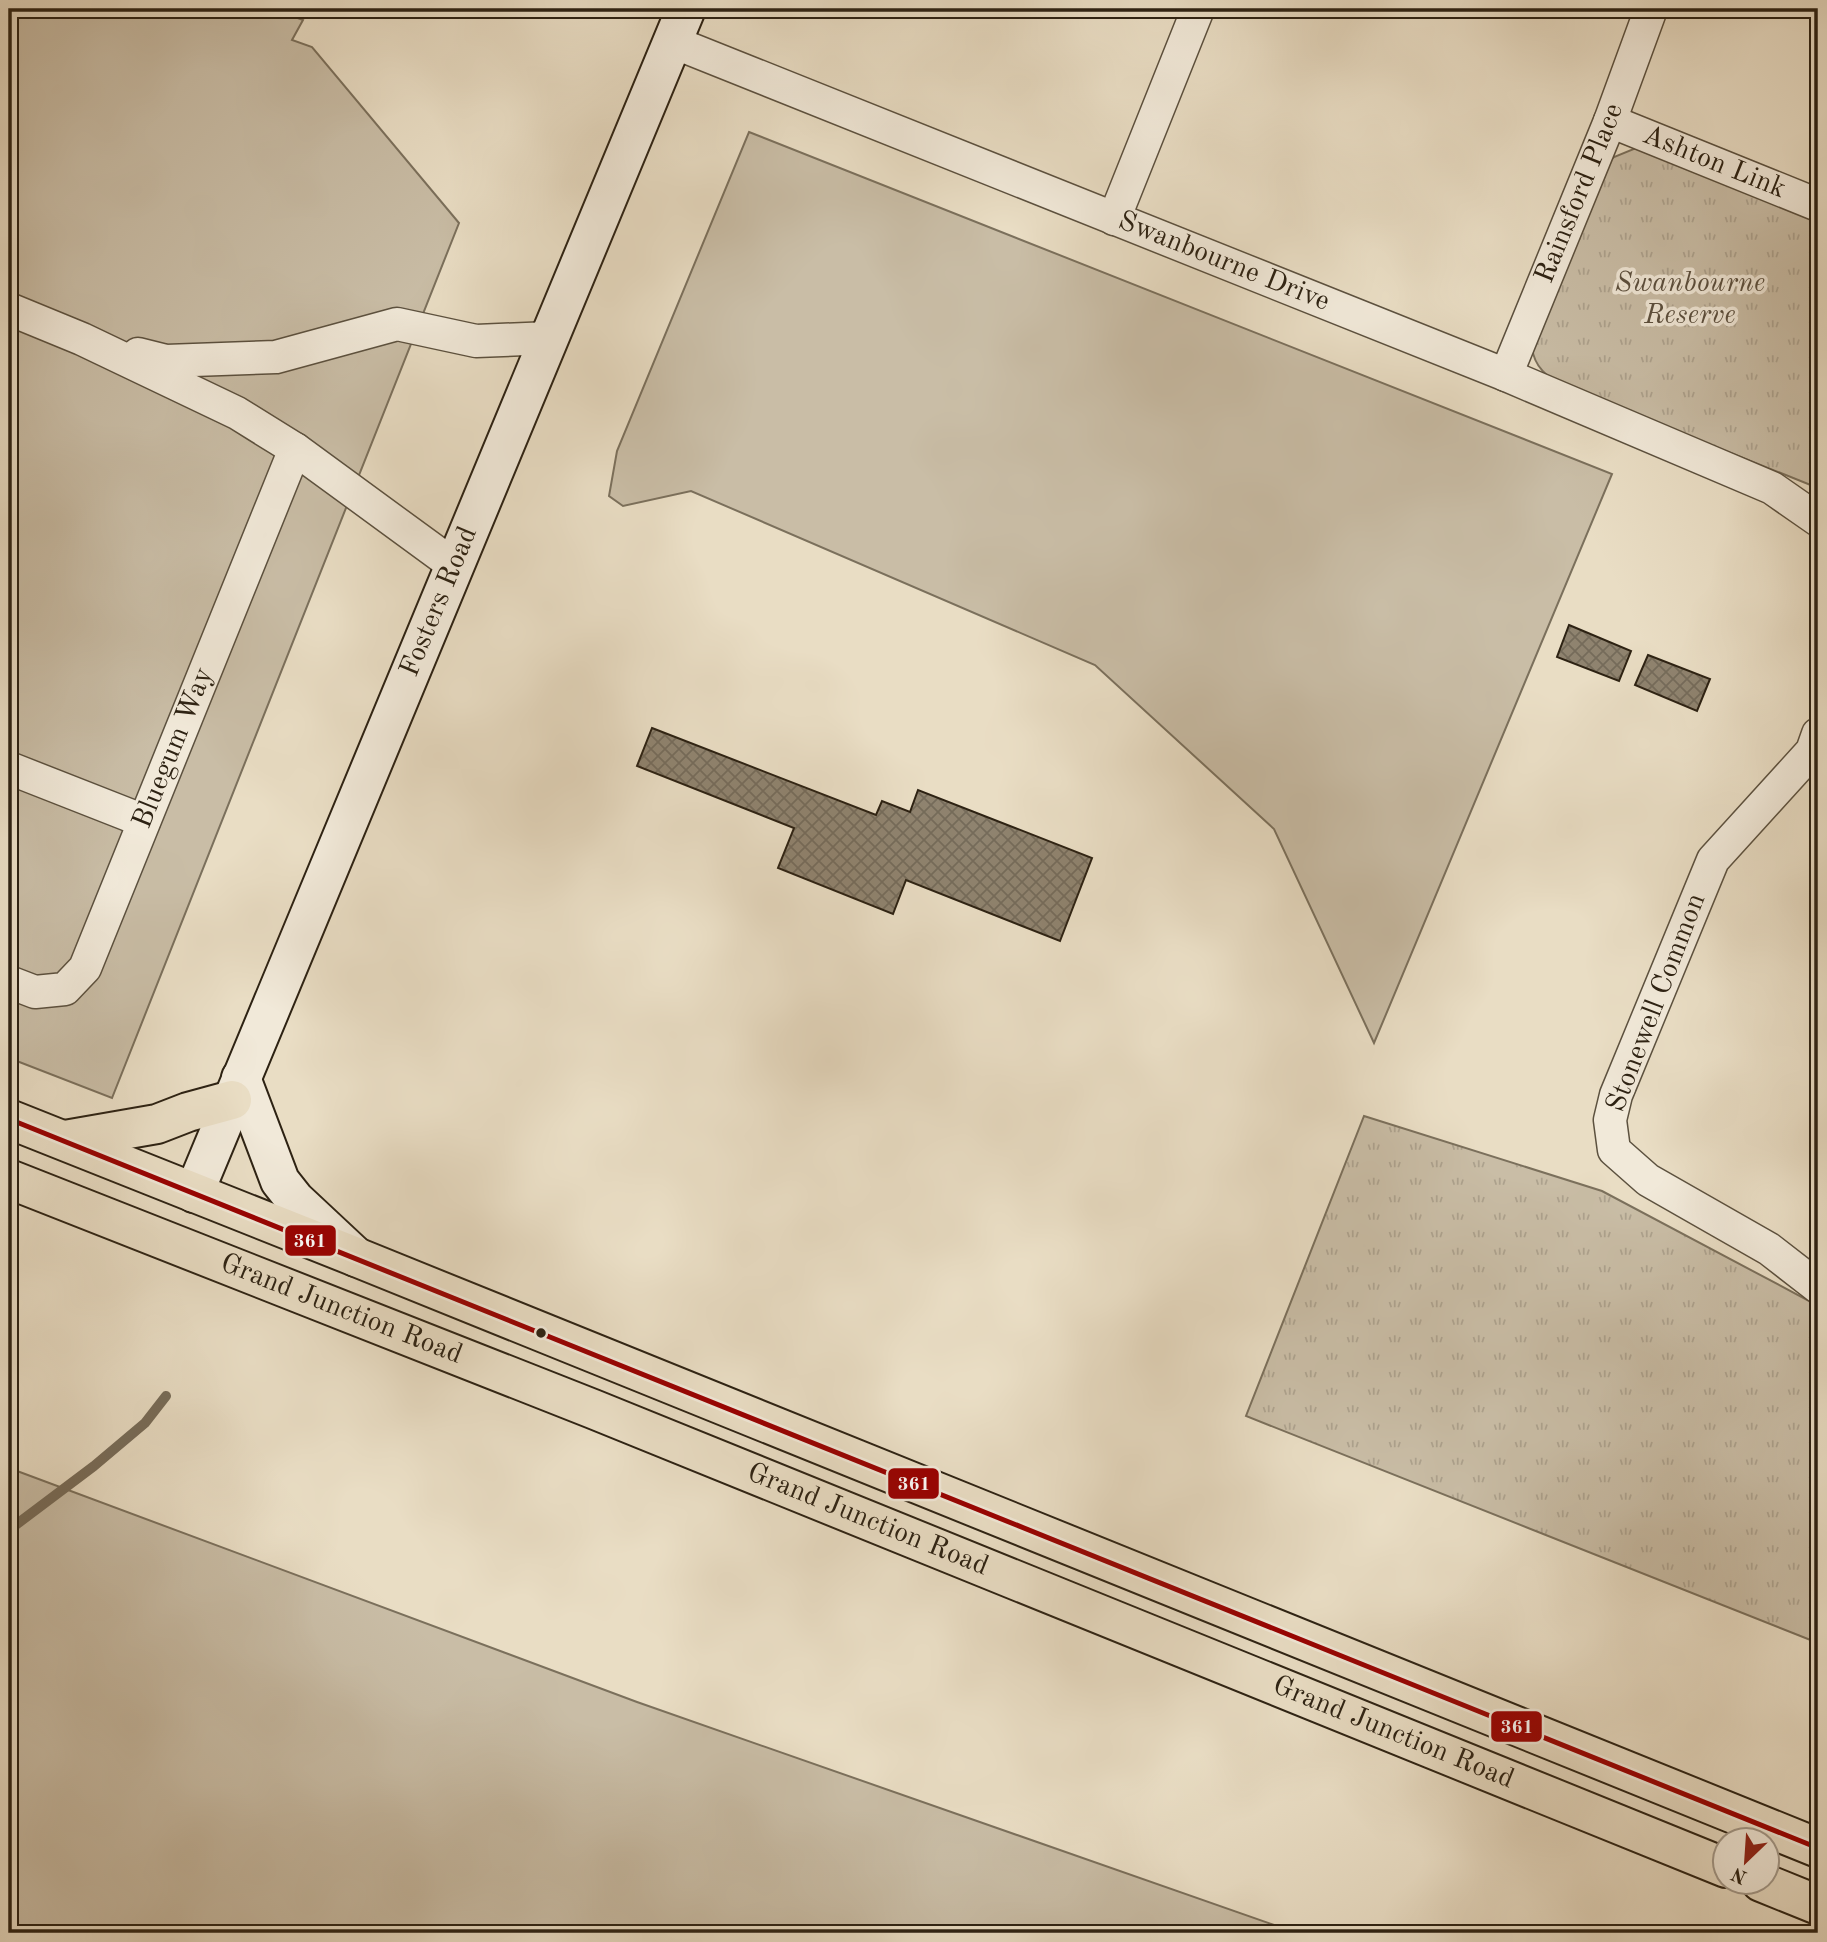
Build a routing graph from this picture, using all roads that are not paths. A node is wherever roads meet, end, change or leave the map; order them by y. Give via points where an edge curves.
1 (1198, 9) edge
2 (1651, 9) edge
3 (679, 25) edge
4 (1610, 121) junction
5 (1818, 205) edge
6 (1114, 219) junction
7 (9, 309) edge
8 (82, 338) junction
9 (550, 338) junction
10 (1506, 375) junction
11 (295, 449) junction
12 (1772, 488) junction
13 (1818, 495) edge
14 (1818, 520) edge
15 (454, 566) junction
16 (1818, 734) edge
17 (9, 768) edge
18 (144, 821) junction
19 (9, 982) edge
20 (236, 1089) junction
21 (9, 1119) edge
22 (63, 1140) junction
23 (9, 1179) edge
24 (194, 1193) junction
25 (176, 1245) junction
26 (356, 1257) junction
27 (1818, 1287) edge
28 (1818, 1848) edge
29 (1712, 1862) edge
30 (1782, 1890) edge
31 (1818, 1905) edge

1 - 6 street
2 - 4 street, Rainsford Place
3 - 6 street, Swanbourne Drive
3 - 9 main road, Fosters Road
4 - 5 street, Ashton Link
4 - 10 street, Rainsford Place
6 - 10 street, Swanbourne Drive
7 - 8 street
8 - 9 street via 166,361 276,357 397,324 476,341
8 - 11 street via 237,412
9 - 15 main road, Fosters Road
10 - 12 street, Swanbourne Drive
11 - 15 street
11 - 18 street, Bluegum Way
12 - 13 street, Swanbourne Drive
12 - 14 street, Swanbourne Drive
15 - 20 main road, Fosters Road
16 - 27 street, Stonewell Common via 1812,751 1713,860 1616,1095 1610,1120 1614,1150 1648,1180 1769,1249
17 - 18 street
18 - 19 street, Bluegum Way via 85,968 65,989 35,992
20 - 22 highway via 157,1124
20 - 24 main road, Fosters Road
20 - 26 main road via 280,1181
21 - 22 highway, Grand Junction Road
22 - 24 highway, Grand Junction Road
23 - 25 highway, Grand Junction Road
24 - 25 highway
24 - 26 highway, Grand Junction Road
25 - 29 highway, Grand Junction Road
26 - 28 highway, Grand Junction Road
30 - 31 highway

